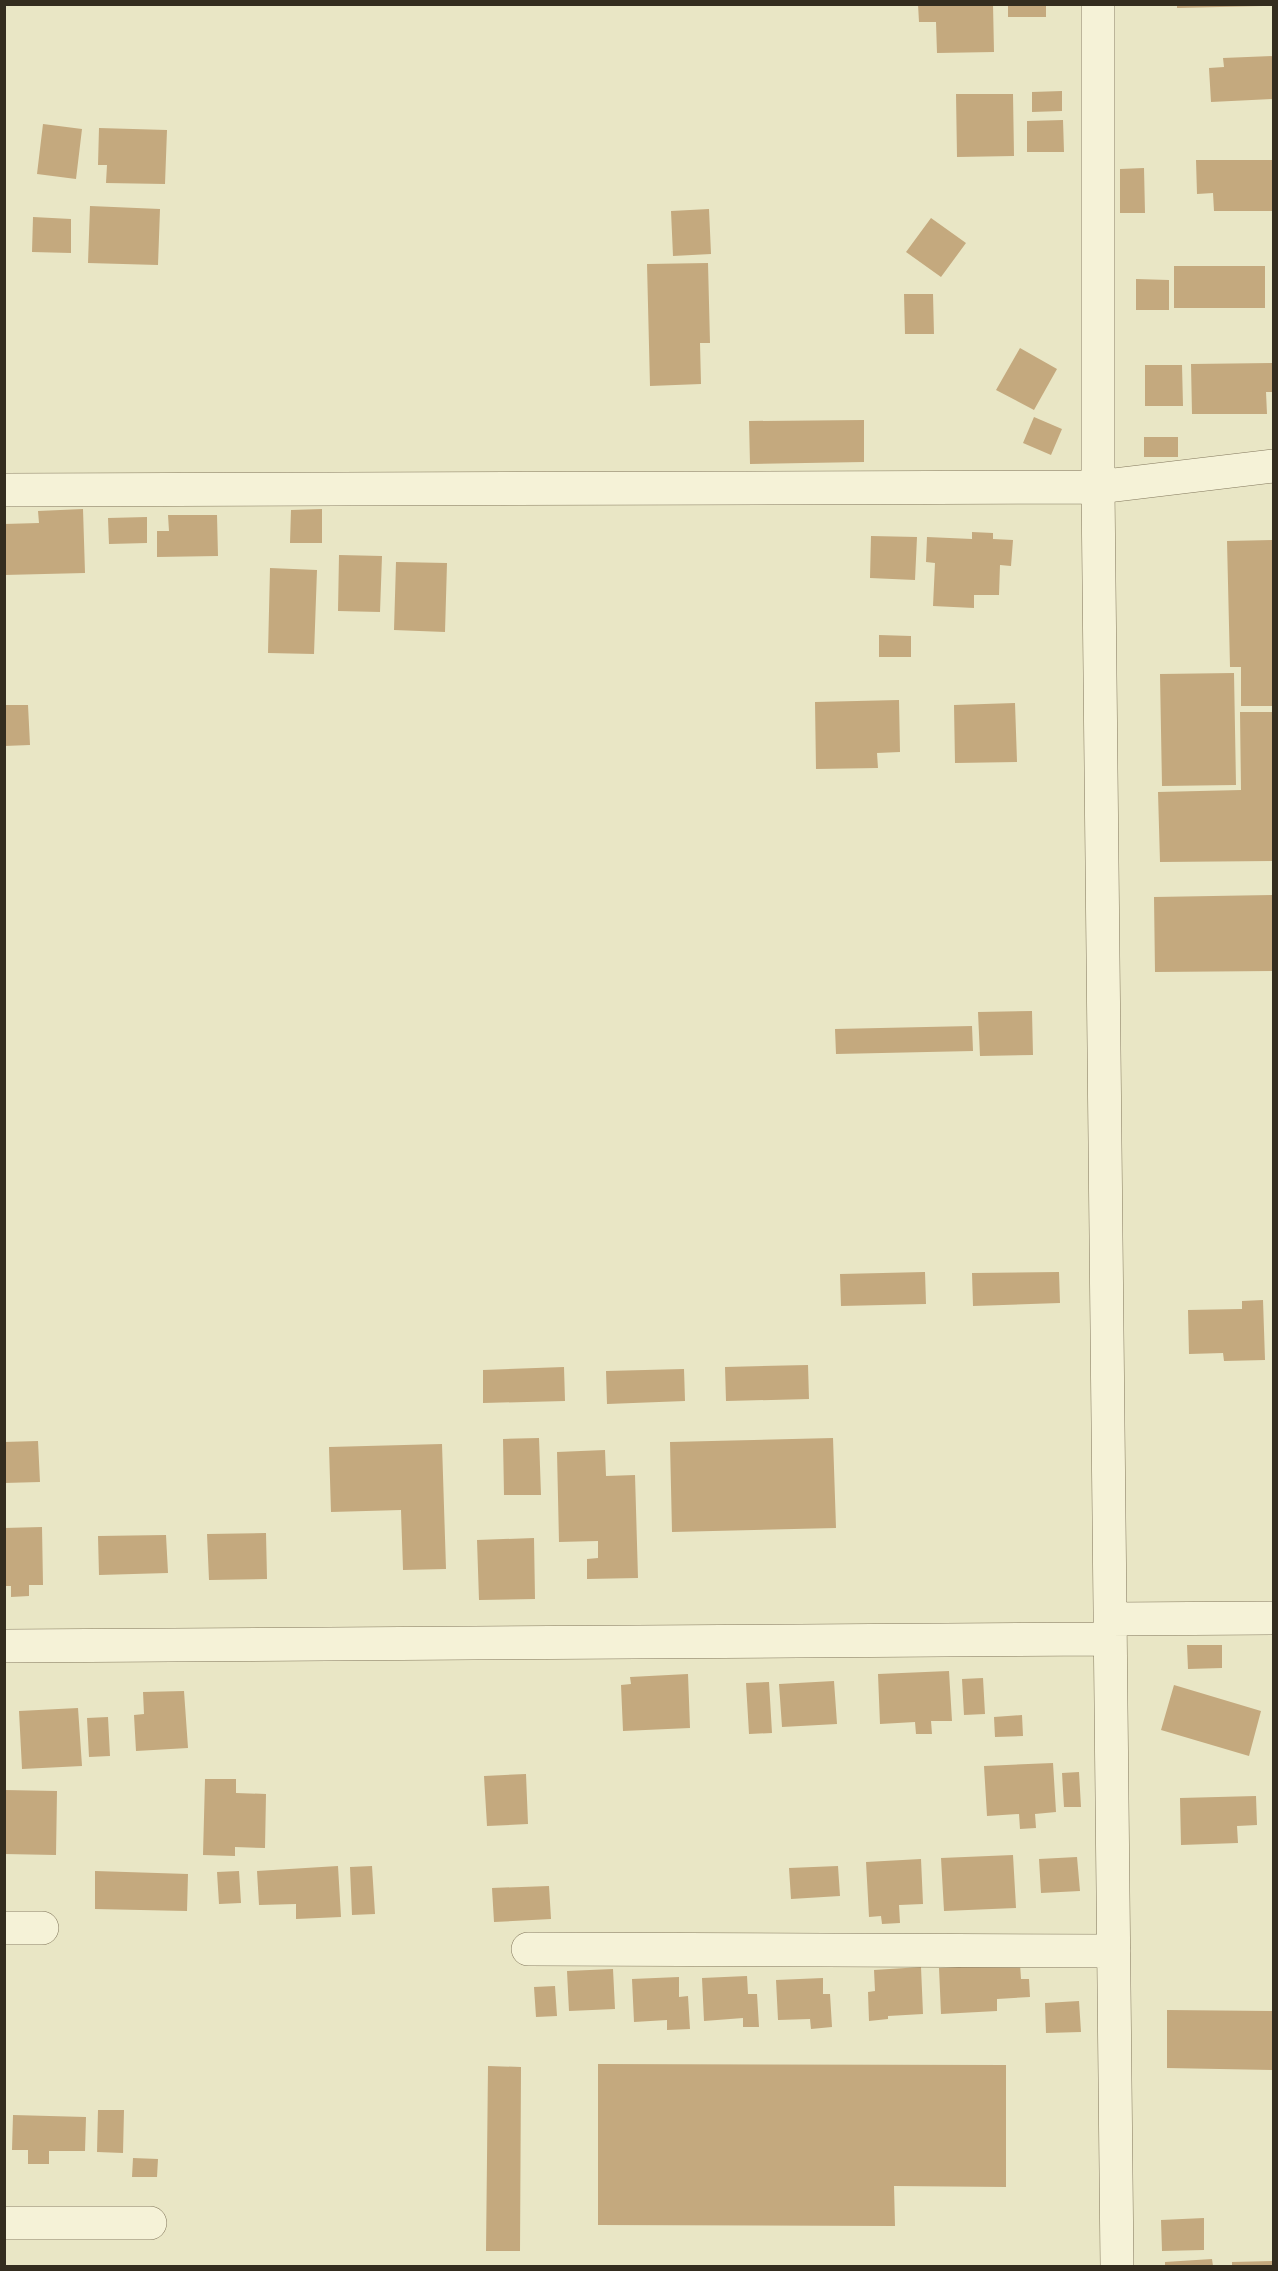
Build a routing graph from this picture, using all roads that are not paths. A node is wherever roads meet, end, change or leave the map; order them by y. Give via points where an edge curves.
1 (1098, 4) edge
2 (1274, 466) edge
3 (1098, 487) junction
4 (4, 490) edge
5 (1274, 1618) edge
6 (1110, 1629) junction
7 (4, 1646) edge
8 (4, 1928) edge
9 (42, 1928) dead end
10 (528, 1949) dead end
11 (1114, 1951) junction
12 (4, 2223) edge
13 (150, 2223) dead end
14 (1117, 2266) edge

1 - 3 street
2 - 3 street
3 - 4 street
3 - 6 street
5 - 6 street
6 - 7 street
6 - 11 street
8 - 9 street
10 - 11 street
11 - 14 street
12 - 13 street

